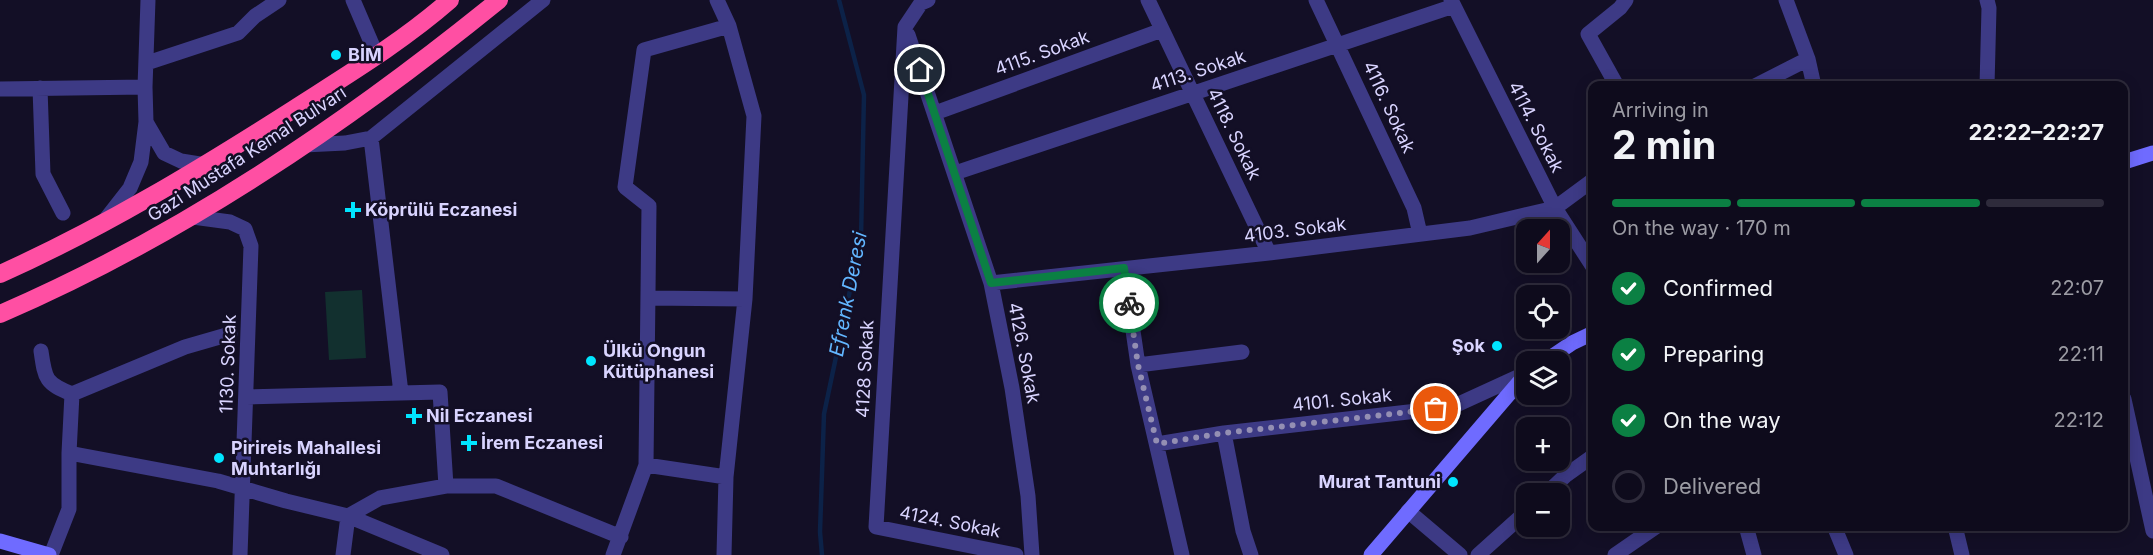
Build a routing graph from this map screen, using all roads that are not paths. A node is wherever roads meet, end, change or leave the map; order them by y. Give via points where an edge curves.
1 (148, 0) edge
2 (253, 0) edge
3 (279, 0) edge
4 (353, 0) edge
5 (450, 0) edge
6 (499, 0) edge
7 (543, 0) edge
8 (717, 0) edge
9 (1148, 0) edge
10 (1316, 0) edge
11 (1626, 0) edge
12 (1786, 0) edge
13 (1987, 0) edge
14 (925, 2) edge
15 (1452, 3) edge
16 (255, 16) junction
17 (729, 26) junction
18 (904, 27) junction
19 (1162, 30) junction
20 (1338, 45) junction
21 (377, 56) junction
22 (1808, 59) junction
23 (147, 63) junction
24 (1614, 81) edge
25 (1765, 81) edge
26 (1813, 81) edge
27 (1987, 81) edge
28 (145, 87) junction
29 (40, 88) junction
30 (0, 89) edge
31 (1192, 93) junction
32 (935, 113) junction
33 (146, 122) junction
34 (371, 138) junction
35 (304, 145) junction
36 (2153, 153) edge
37 (2128, 161) edge
38 (206, 165) junction
39 (955, 172) junction
40 (1588, 184) edge
41 (1555, 208) junction
42 (63, 213) dead end
43 (193, 217) junction
44 (105, 220) junction
45 (1420, 234) junction
46 (1269, 253) junction
47 (1588, 259) edge
48 (1124, 268) junction
49 (0, 274) edge
50 (991, 283) junction
51 (650, 298) junction
52 (745, 299) junction
53 (0, 314) edge
54 (230, 334) dead end
55 (1588, 335) edge
56 (41, 351) dead end
57 (1560, 351) edge
58 (1242, 352) dead end
59 (1138, 365) junction
60 (1516, 378) edge
61 (1516, 386) edge
62 (401, 393) junction
63 (72, 394) junction
64 (247, 397) junction
65 (2128, 417) edge
66 (1224, 433) junction
67 (1157, 444) junction
68 (69, 453) junction
69 (1588, 460) edge
70 (646, 465) junction
71 (726, 477) junction
72 (1560, 483) edge
73 (446, 486) junction
74 (241, 489) junction
75 (1408, 511) junction
76 (348, 516) junction
77 (1516, 521) edge
78 (876, 527) joint
79 (1650, 531) edge
80 (1747, 531) edge
81 (1836, 531) edge
82 (1956, 531) edge
83 (2153, 531) edge
84 (621, 537) junction
85 (2, 542) edge
86 (50, 555) edge
87 (240, 555) edge
88 (343, 555) edge
89 (442, 555) edge
90 (613, 555) edge
91 (724, 555) edge
92 (1016, 555) edge
93 (1032, 555) edge
94 (1182, 555) edge
95 (1251, 555) edge
96 (1371, 555) edge
97 (1460, 555) edge
98 (1478, 555) edge
99 (1615, 555) edge
100 (1754, 555) edge
101 (1846, 555) edge
102 (1962, 555) edge

1 - 23 street
2 - 16 street
3 - 16 street
4 - 21 street
5 - 21 highway, Gazi Mustafa Kemal Bulvarı
6 - 35 highway, Gazi Mustafa Kemal Bulvarı via 392,84
7 - 34 street
8 - 17 street
9 - 19 street, 4118. Sokak
10 - 20 street, 4116. Sokak
11 - 24 street via 1588,34
12 - 22 street
13 - 27 street
14 - 18 street
15 - 20 street, 4113. Sokak
15 - 41 street, 4114. Sokak
16 - 23 street via 238,33
17 - 51 street via 644,50 625,187 650,207
17 - 52 street via 754,116
18 - 32 street, 4126. Sokak
18 - 78 street, 4128 Sokak
19 - 31 street, 4118. Sokak
19 - 32 street, 4115. Sokak
20 - 31 street, 4113. Sokak
20 - 45 street, 4116. Sokak via 1414,208
21 - 38 highway, Gazi Mustafa Kemal Bulvarı
22 - 25 street
22 - 26 street
23 - 28 street
28 - 29 street
28 - 33 street
29 - 30 street
29 - 42 street via 43,174
31 - 39 street, 4113. Sokak
31 - 46 street, 4118. Sokak
32 - 39 street, 4126. Sokak
33 - 38 street via 164,153 181,161
33 - 44 street via 141,162 130,188
34 - 35 street
34 - 62 street
35 - 43 highway, Gazi Mustafa Kemal Bulvarı
36 - 37 street
38 - 44 highway, Gazi Mustafa Kemal Bulvarı
39 - 50 street, 4126. Sokak
40 - 41 street, 4103. Sokak
41 - 45 street, 4103. Sokak via 1470,228
41 - 47 street, 4114. Sokak
43 - 53 highway, Gazi Mustafa Kemal Bulvarı via 92,272
43 - 64 street, 1130. Sokak via 230,222 245,229 251,246
44 - 49 highway, Gazi Mustafa Kemal Bulvarı
45 - 46 street, 4103. Sokak
46 - 48 street, 4103. Sokak
48 - 50 street, 4103. Sokak
48 - 59 street
50 - 93 street, 4126. Sokak via 1012,388 1028,496
51 - 52 street
51 - 70 street
52 - 71 street
54 - 63 street via 185,347
55 - 57 street
56 - 63 street via 44,374 53,386
58 - 59 street
59 - 67 street
60 - 66 street, 4101. Sokak via 1452,406
61 - 75 street
62 - 64 street
62 - 73 street via 440,392
63 - 68 street
64 - 74 street, 1130. Sokak
65 - 83 street
66 - 67 street, 4101. Sokak
66 - 95 street
67 - 94 street
68 - 74 street via 218,481
68 - 86 street via 69,509
69 - 72 street
70 - 71 street
70 - 84 street
71 - 91 street
73 - 76 street via 380,498
73 - 84 street via 496,486
74 - 76 street
74 - 87 street, 1130. Sokak
75 - 96 street
75 - 97 street
76 - 88 street
76 - 89 street
77 - 98 street
78 - 92 street, 4124. Sokak
79 - 99 street
80 - 100 street
81 - 101 street
82 - 102 street
84 - 90 street
85 - 86 street

